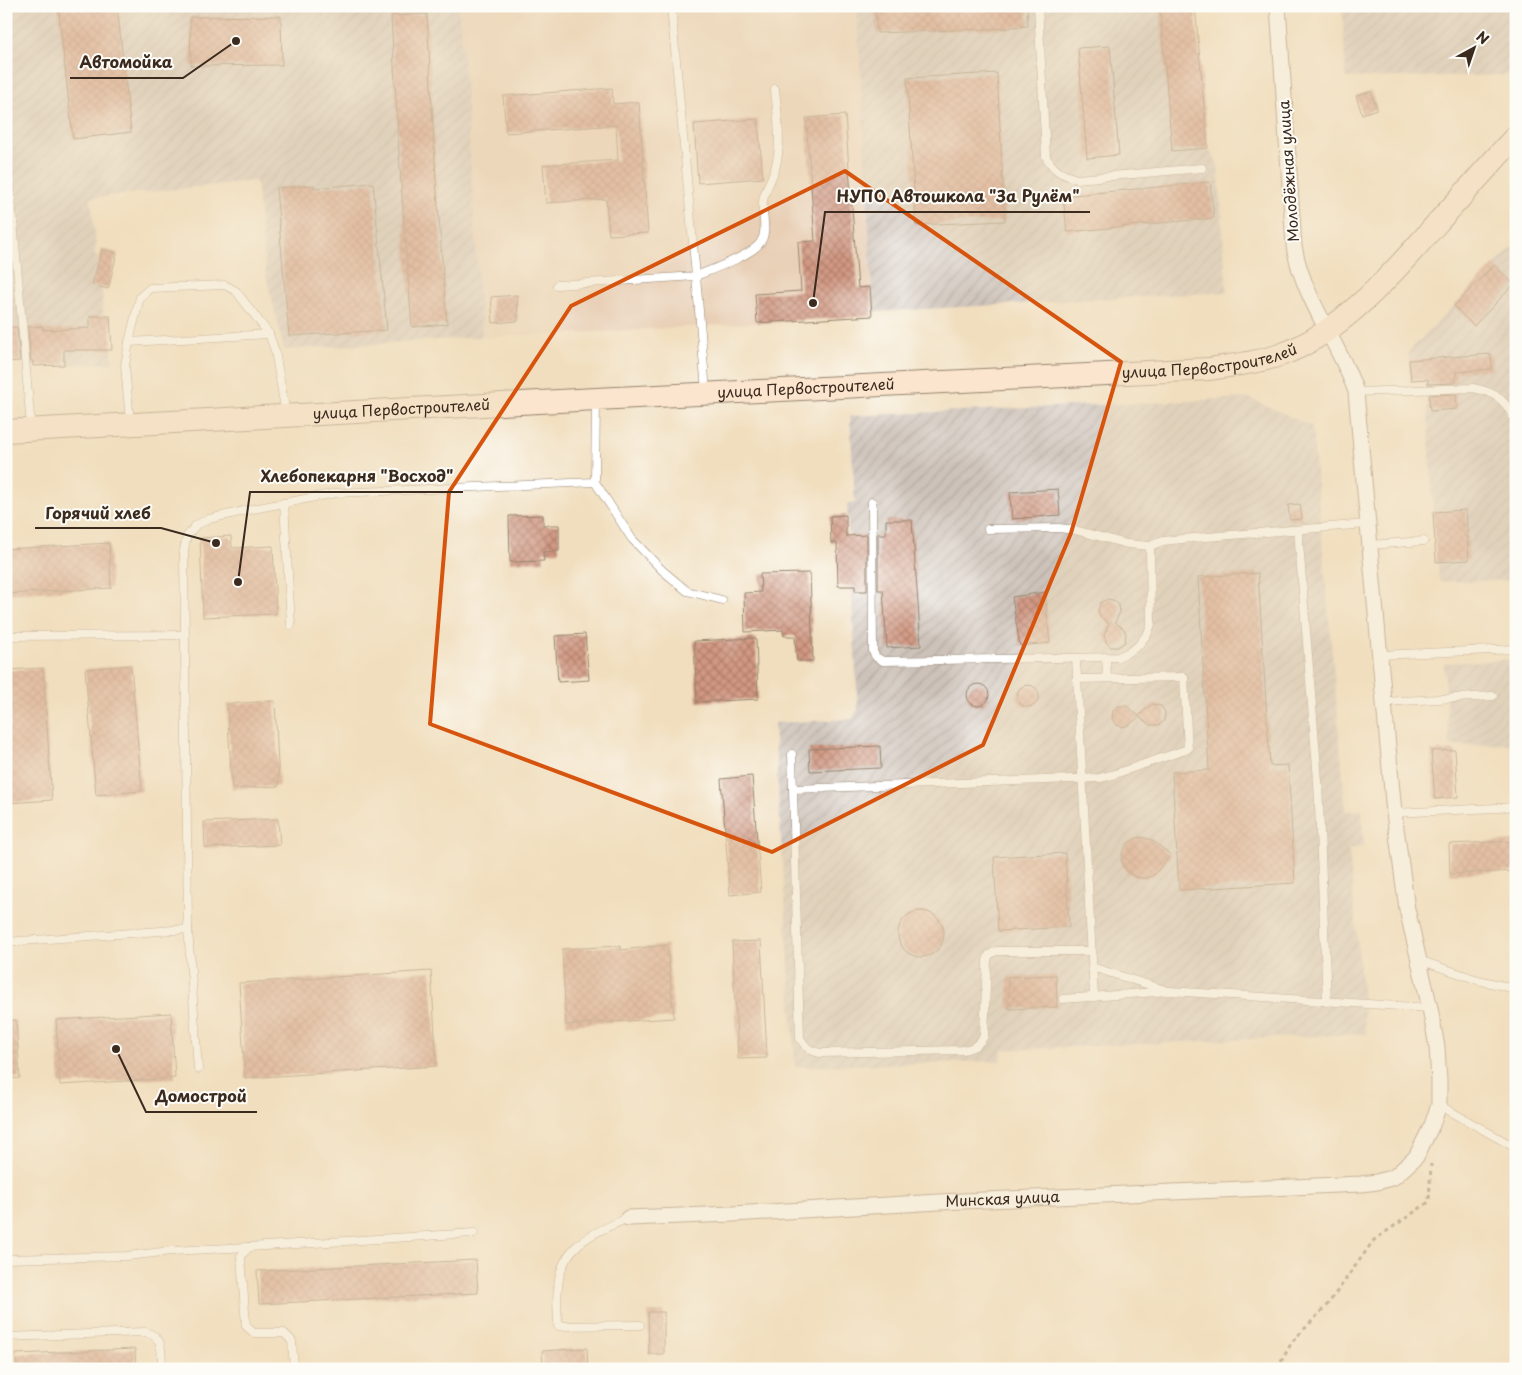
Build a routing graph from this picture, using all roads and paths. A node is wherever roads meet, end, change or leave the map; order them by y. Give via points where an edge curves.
1 (671, 6) edge
2 (1038, 6) edge
3 (1278, 6) edge
4 (775, 89) dead end
5 (1516, 136) edge
6 (8, 164) dead end
7 (1202, 168) dead end
8 (696, 276) junction
9 (557, 284) dead end
10 (1327, 330) junction
11 (268, 334) junction
12 (128, 342) junction
13 (1356, 392) junction
14 (706, 393) junction
15 (596, 399) junction
16 (287, 416) junction
17 (130, 424) junction
18 (1516, 425) edge
19 (31, 429) junction
20 (6, 431) edge
21 (596, 482) junction
22 (872, 502) dead end
23 (284, 503) junction
24 (1367, 524) junction
25 (988, 529) dead end
26 (1298, 530) junction
27 (1424, 541) dead end
28 (1369, 545) junction
29 (1150, 546) junction
30 (722, 600) dead end
31 (291, 625) dead end
32 (185, 635) junction
33 (6, 636) edge
34 (1516, 649) edge
35 (1379, 655) junction
36 (1106, 657) junction
37 (1076, 658) junction
38 (1077, 678) junction
39 (1108, 678) junction
40 (1493, 696) dead end
41 (1384, 702) junction
42 (792, 754) dead end
43 (1082, 779) junction
44 (793, 789) junction
45 (1516, 807) edge
46 (1394, 813) junction
47 (188, 929) junction
48 (6, 942) edge
49 (1092, 951) junction
50 (1419, 960) junction
51 (1092, 967) junction
52 (1516, 989) edge
53 (1169, 991) junction
54 (1094, 997) junction
55 (1063, 999) dead end
56 (1327, 1002) junction
57 (1430, 1008) junction
58 (198, 1069) dead end
59 (1438, 1105) junction
60 (1516, 1148) edge
61 (1430, 1164) dead end
62 (628, 1218) joint
63 (474, 1233) dead end
64 (249, 1247) junction
65 (6, 1259) edge
66 (640, 1325) dead end
67 (6, 1337) edge
68 (162, 1369) edge
69 (294, 1369) edge
70 (1277, 1369) edge

1 - 8 lane
2 - 7 lane via 1046,157 1053,168 1077,179
3 - 10 street, Молодёжная улица via 1294,246 1304,284
4 - 8 lane via 779,146 776,166 762,204 764,234 751,251
5 - 10 street, улица Первостроителей via 1399,267
6 - 19 lane
8 - 9 lane
8 - 14 lane
10 - 13 street, Молодёжная улица
10 - 14 street, улица Первостроителей via 1281,355 1248,364 1209,369
11 - 12 lane
11 - 12 lane via 236,291 225,285 150,288 140,297
11 - 16 lane via 275,351
12 - 17 lane via 125,366
13 - 18 lane via 1484,390 1496,395 1506,405
13 - 24 street, Молодёжная улица
14 - 15 street, улица Первостроителей
15 - 16 street, улица Первостроителей
15 - 21 lane
16 - 17 street, улица Первостроителей
17 - 19 street, улица Первостроителей
19 - 20 street, улица Первостроителей
21 - 23 lane via 336,493
21 - 30 lane via 632,539 662,570 686,591
22 - 37 lane via 872,652 876,657 884,661
23 - 31 lane
23 - 32 lane via 209,519 196,525 187,536 184,550
24 - 26 lane
24 - 28 street, Молодёжная улица
25 - 29 lane via 1059,528 1127,544
26 - 29 lane via 1163,541
26 - 56 lane via 1318,781
27 - 28 lane
28 - 35 street, Молодёжная улица
29 - 36 lane via 1152,624 1138,646 1127,653
32 - 33 lane
32 - 47 lane
34 - 35 lane
35 - 41 street, Молодёжная улица
36 - 37 lane
36 - 39 lane
37 - 38 lane
38 - 39 lane
38 - 43 lane
39 - 43 lane via 1184,678 1188,748 1112,775
40 - 41 lane
41 - 46 street, Молодёжная улица
42 - 44 lane
43 - 44 lane
43 - 49 lane
44 - 49 lane via 800,1038 812,1051 820,1054 972,1048 984,1036 989,954 996,951
45 - 46 lane
46 - 50 street, Минская улица via 1407,910
47 - 48 lane
47 - 58 lane
49 - 51 lane
50 - 52 lane
50 - 57 street, Минская улица
51 - 53 lane
51 - 54 lane
53 - 54 lane
53 - 56 lane
54 - 55 lane
56 - 57 lane
57 - 59 street, Минская улица via 1437,1047
59 - 60 lane
59 - 62 street, Минская улица via 1416,1157 1394,1177 1377,1182
61 - 70 path via 1429,1202 1374,1240 1328,1304 1292,1342
62 - 66 lane via 582,1240 569,1254 561,1270 558,1287 558,1326
63 - 64 lane
64 - 65 lane via 127,1256
64 - 69 lane via 241,1256 246,1326 254,1333 284,1333 292,1341
67 - 68 lane via 145,1332 152,1334 161,1346

